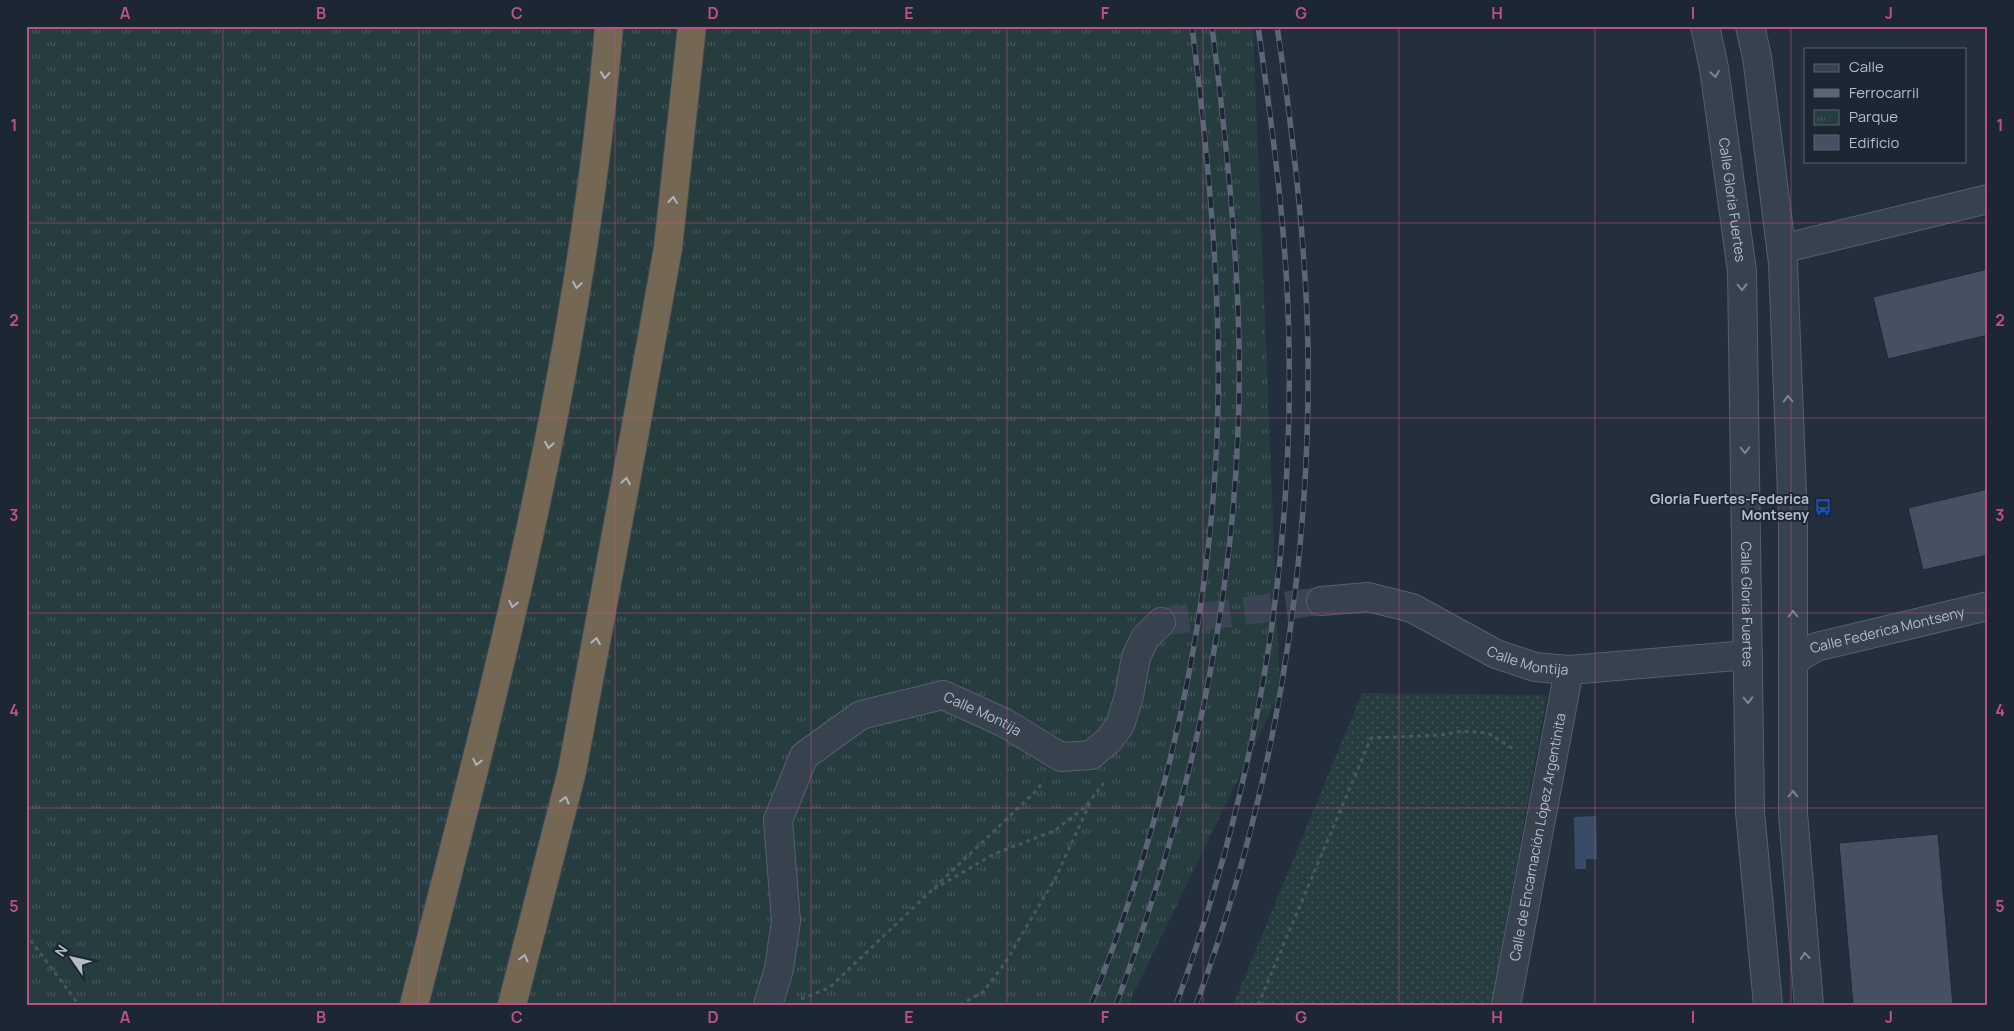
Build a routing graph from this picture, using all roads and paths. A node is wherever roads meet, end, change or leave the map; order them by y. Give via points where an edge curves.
1 (609, 26) edge
2 (692, 26) edge
3 (1085, 26) edge
4 (1101, 26) edge
5 (1705, 26) edge
6 (1750, 26) edge
7 (1988, 199) edge
8 (1781, 249) junction
9 (1320, 601) tunnel mouth
10 (1988, 606) edge
11 (1161, 622) tunnel mouth
12 (1748, 655) junction
13 (1793, 664) junction
14 (1569, 670) junction
15 (1515, 750) dead end
16 (1061, 757) junction
17 (1107, 775) dead end
18 (1093, 798) junction
19 (929, 892) junction
20 (26, 934) edge
21 (795, 1002) dead end
22 (79, 1005) edge
23 (414, 1005) edge
24 (512, 1005) edge
25 (768, 1005) edge
26 (960, 1005) edge
27 (1258, 1005) edge
28 (1506, 1005) edge
29 (1768, 1005) edge
30 (1809, 1005) edge

1 -> 23 highway via 585,237 547,461 474,773
24 -> 2 highway via 572,771 668,248
3 - 4 path
5 -> 12 street, Calle Gloria Fuertes via 1714,68 1742,271
6 - 8 street via 1757,57
7 - 8 street
13 -> 8 street via 1793,520
9 - 14 street, Calle Montija via 1368,596 1412,608 1496,654 1535,667
10 - 13 street, Calle Federica Montseny via 1816,647
11 - 16 street via 1145,638 1136,658 1120,726 1091,755
12 - 14 street, Calle Montija
12 -> 29 street, Calle Gloria Fuertes via 1750,812
30 -> 13 street via 1793,813
14 - 28 street, Calle de Encarnación López Argentinita
15 - 27 path via 1488,733 1463,731 1371,738
16 - 19 path via 1036,791
16 - 25 street, Calle Montija via 1005,723 944,695 861,715 804,756 778,820 786,921 779,969
17 - 18 path
18 - 19 path via 1054,831 994,854
18 - 26 path via 1056,877 1005,963 983,992
19 - 21 path via 829,988
20 - 22 path

